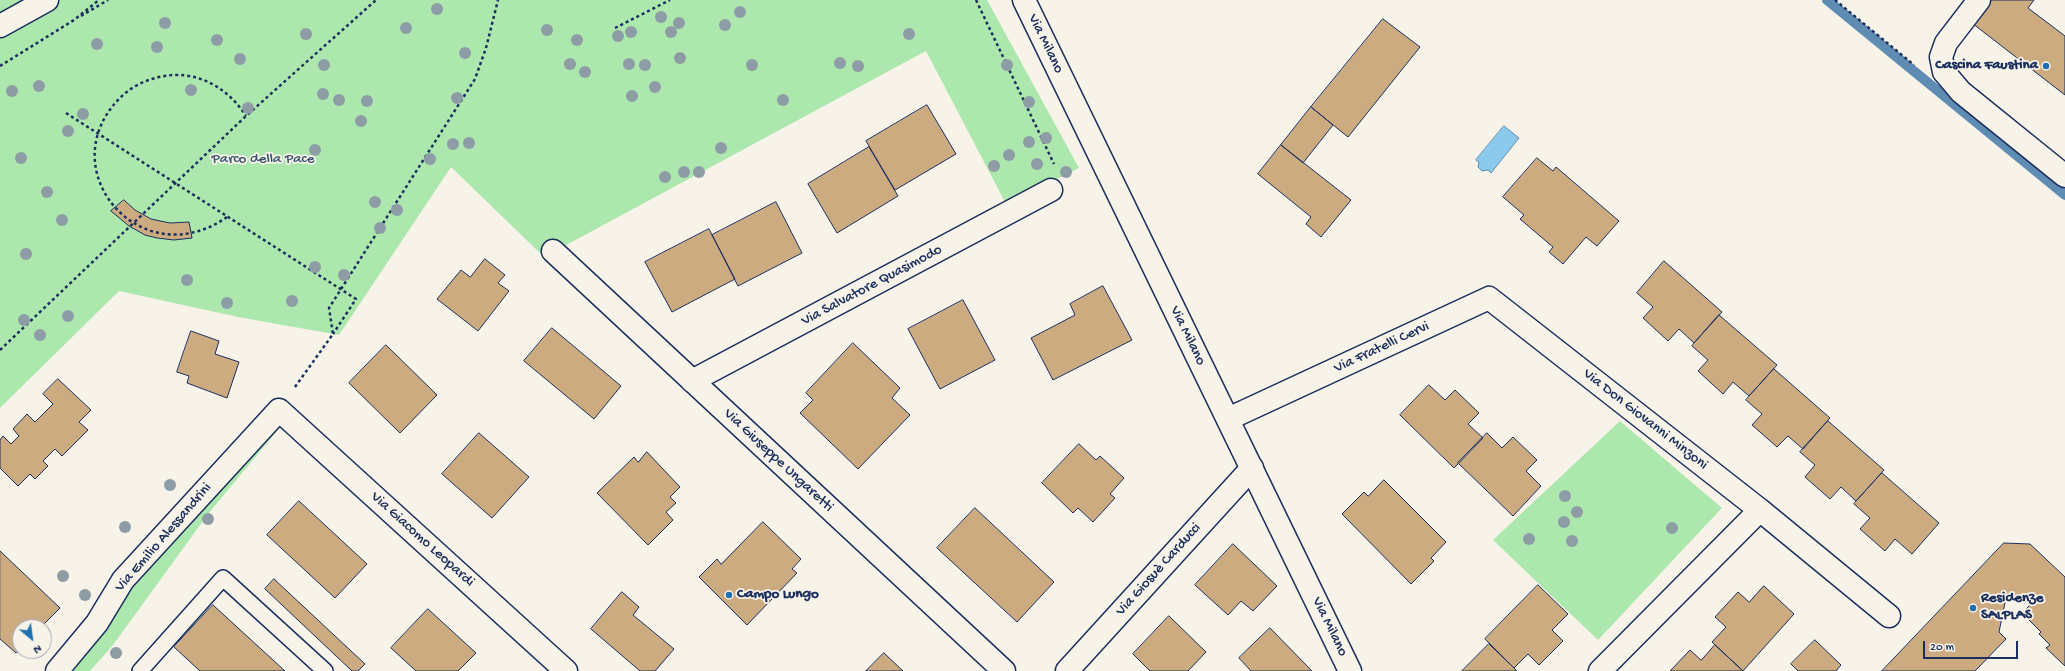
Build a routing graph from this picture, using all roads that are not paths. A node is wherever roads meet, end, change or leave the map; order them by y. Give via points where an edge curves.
1 (47, 0) edge
2 (1024, 0) edge
3 (1979, 0) edge
4 (0, 26) edge
5 (2065, 176) edge
6 (1054, 180) road end
7 (553, 251) dead end
8 (1530, 330) joint
9 (692, 381) junction
10 (279, 410) joint
11 (1228, 420) junction
12 (1252, 468) junction
13 (1760, 510) junction
14 (1889, 616) dead end
15 (56, 671) edge
16 (140, 671) edge
17 (325, 671) edge
18 (566, 671) edge
19 (1004, 671) edge
20 (1067, 671) edge
21 (1350, 671) edge
22 (1600, 671) edge

1 - 4 street
2 - 11 street, Via Milano
3 - 5 street via 1946,43 1941,57 1944,72 1961,92
6 - 9 street, Via Salvatore Quasimodo
7 - 9 street, Via Giuseppe Ungaretti
8 - 11 street, Via Fratelli Cervi via 1489,298
8 - 13 street, Via Don Giovanni Minzoni
9 - 19 street, Via Giuseppe Ungaretti
10 - 15 street, Via Emilio Alessandrini via 123,580 97,623
10 - 18 street, Via Giacomo Leopardi
11 - 12 street, Via Milano
12 - 20 street, Via Giosuè Carducci
12 - 21 street, Via Milano
13 - 14 street, Via Don Giovanni Minzoni
13 - 22 street
16 - 17 lane via 223,578

